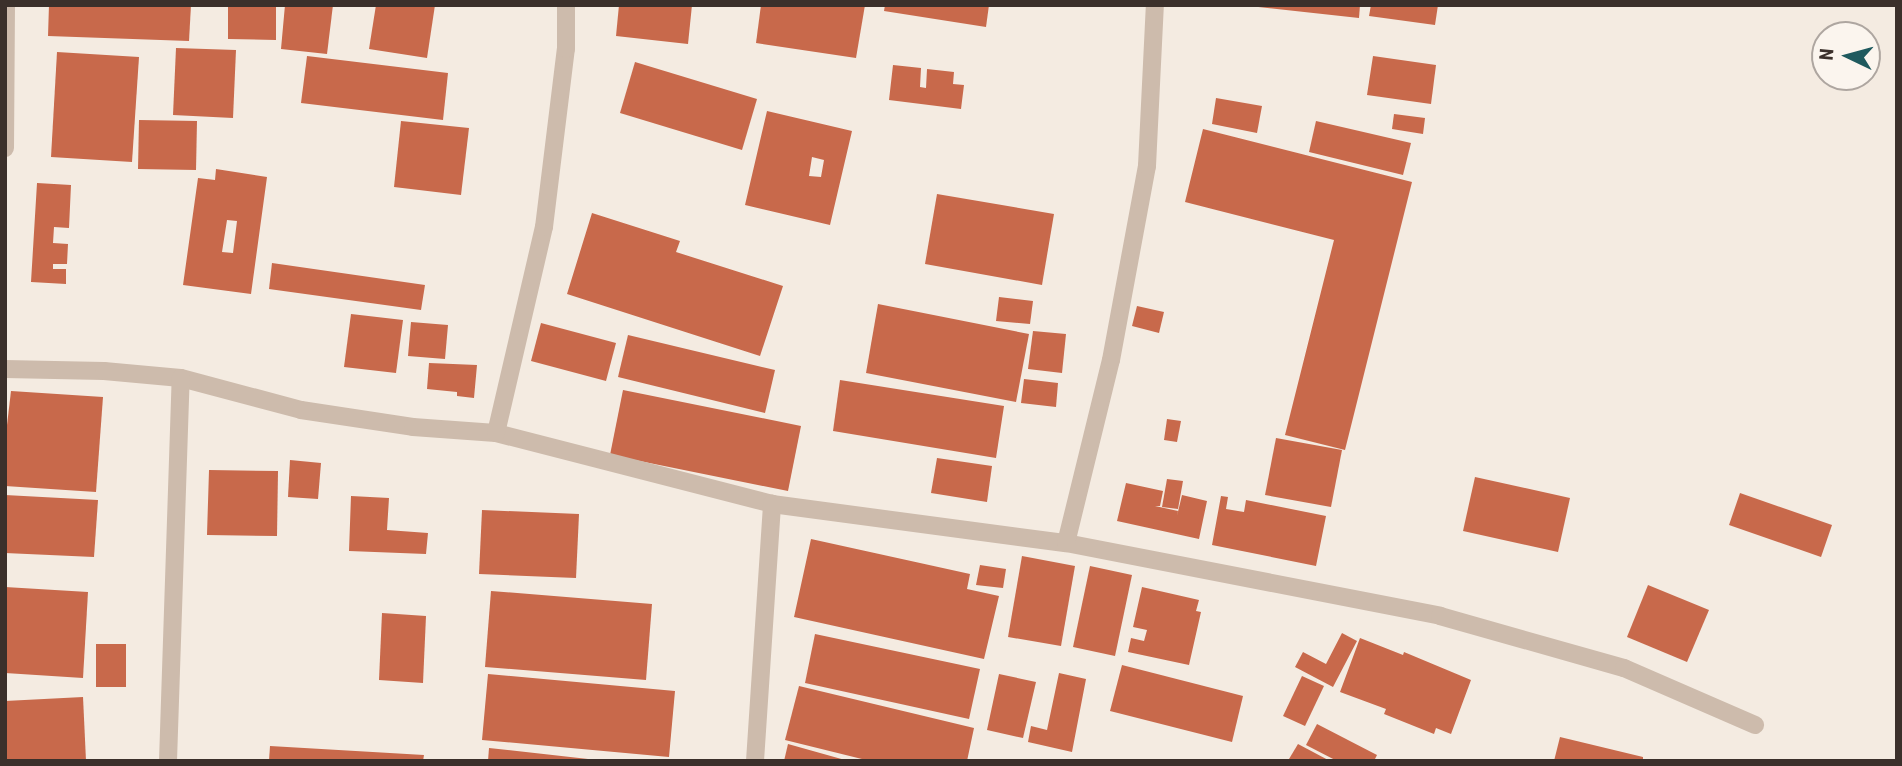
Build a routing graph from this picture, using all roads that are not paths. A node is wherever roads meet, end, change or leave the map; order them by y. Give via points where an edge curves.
1 (6, 5) edge
2 (566, 5) edge
3 (1155, 5) edge
4 (5, 148) edge
5 (5, 369) edge
6 (181, 378) junction
7 (496, 433) junction
8 (772, 504) junction
9 (1066, 543) junction
10 (1755, 725) dead end
11 (168, 761) edge
12 (755, 761) edge

1 - 4 street
2 - 7 street via 566,49 544,227
3 - 9 street via 1147,166 1111,360
5 - 6 street
6 - 7 street via 301,410 413,427
6 - 11 street
7 - 8 street
8 - 9 street
8 - 12 street
9 - 10 street via 1440,616 1624,668

